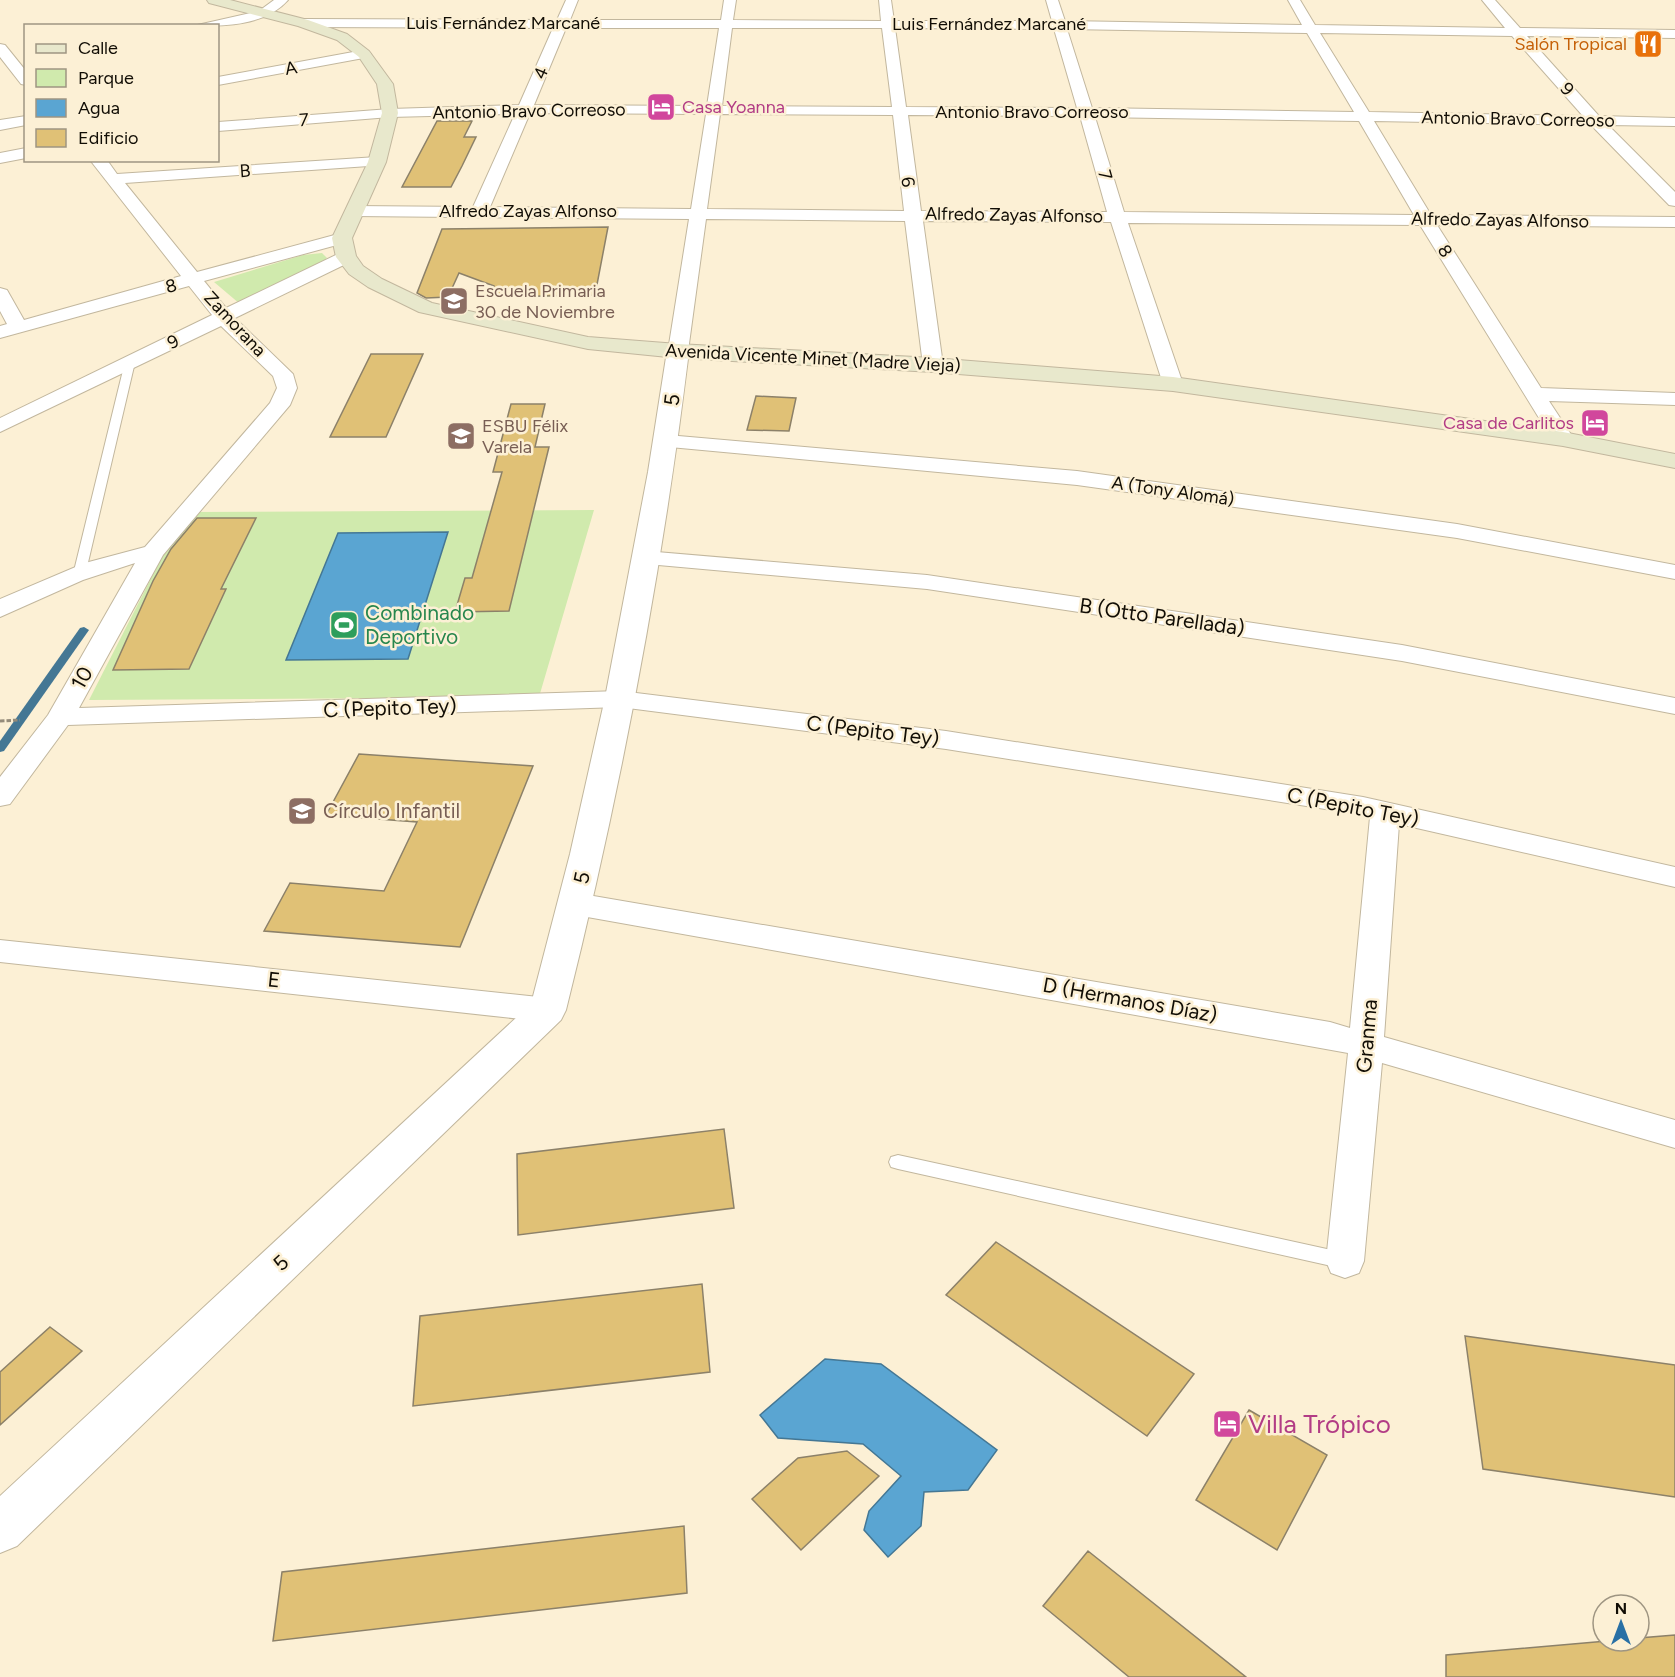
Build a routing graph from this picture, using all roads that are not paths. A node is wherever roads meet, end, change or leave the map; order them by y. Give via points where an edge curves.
1 (214, 0) edge
2 (282, 0) edge
3 (572, 0) edge
4 (730, 0) edge
5 (885, 0) edge
6 (1052, 0) edge
7 (1294, 0) edge
8 (1488, 0) edge
9 (263, 14) junction
10 (303, 23) junction
11 (726, 23) junction
12 (888, 23) junction
13 (210, 24) edge
14 (562, 24) junction
15 (1059, 25) junction
16 (1310, 28) junction
17 (1515, 31) junction
18 (1675, 34) edge
19 (364, 54) junction
20 (2, 55) edge
21 (24, 56) edge
22 (24, 79) edge
23 (219, 81) edge
24 (526, 109) junction
25 (712, 110) junction
26 (898, 112) junction
27 (1086, 112) junction
28 (390, 113) junction
29 (1363, 116) junction
30 (24, 120) edge
31 (1596, 121) junction
32 (1675, 122) edge
33 (0, 126) edge
34 (219, 127) edge
35 (24, 153) edge
36 (0, 158) edge
37 (99, 162) edge
38 (377, 162) junction
39 (112, 179) junction
40 (1675, 201) edge
41 (353, 211) junction
42 (480, 211) junction
43 (696, 212) junction
44 (912, 214) junction
45 (1117, 216) junction
46 (1425, 219) junction
47 (1675, 222) edge
48 (344, 248) junction
49 (195, 280) junction
50 (0, 294) edge
51 (224, 318) junction
52 (9, 329) edge
53 (678, 351) junction
54 (130, 363) junction
55 (933, 365) junction
56 (283, 374) joint
57 (1173, 384) junction
58 (1536, 394) junction
59 (1675, 399) edge
60 (0, 426) edge
61 (1563, 439) junction
62 (667, 441) junction
63 (1675, 461) edge
64 (153, 552) junction
65 (645, 558) junction
66 (80, 571) junction
67 (1675, 572) edge
68 (0, 609) edge
69 (620, 699) junction
70 (1675, 706) edge
71 (60, 717) junction
72 (0, 797) edge
73 (1385, 811) junction
74 (1675, 877) edge
75 (576, 904) junction
76 (0, 951) edge
77 (548, 1010) junction
78 (1366, 1046) junction
79 (1675, 1134) edge
80 (898, 1162) dead end
81 (1345, 1261) joint
82 (0, 1528) edge

1 - 9 main road
2 - 9 street
3 - 14 street, 4
4 - 11 street, 5
5 - 12 street, 6
6 - 15 street, 7
7 - 16 street, 8
8 - 17 street, 9
9 - 10 main road
9 - 13 street
10 - 14 street, Luis Fernández Marcané
10 - 19 main road via 342,37
11 - 12 street, Luis Fernández Marcané
11 - 14 street, Luis Fernández Marcané
11 - 25 street, 5
12 - 15 street, Luis Fernández Marcané
12 - 26 street, 6
14 - 24 street, 4
15 - 16 street, Luis Fernández Marcané
15 - 27 street, 7
16 - 17 street, Luis Fernández Marcané
16 - 29 street, 8
17 - 18 street, Luis Fernández Marcané
17 - 31 street, 9
19 - 23 street, A
19 - 28 main road via 385,84
20 - 21 street
20 - 22 street
24 - 25 street, Antonio Bravo Correoso
24 - 28 street, Antonio Bravo Correoso
24 - 42 street, 4
25 - 26 street, Antonio Bravo Correoso
25 - 43 street, 5
26 - 27 street, Antonio Bravo Correoso
26 - 44 street, 6
27 - 29 street, Antonio Bravo Correoso
27 - 45 street, 7
28 - 34 street, 7
28 - 38 main road
29 - 31 street, Antonio Bravo Correoso
29 - 46 street, 8
30 - 33 street
31 - 32 street, Antonio Bravo Correoso
31 - 40 street, 9
35 - 36 street
37 - 39 street, Zamorana
38 - 39 street, B
38 - 41 main road
39 - 49 street, Zamorana
41 - 42 street, Alfredo Zayas Alfonso
41 - 48 main road
42 - 43 street, Alfredo Zayas Alfonso
43 - 44 street, Alfredo Zayas Alfonso
43 - 53 street, 5
44 - 45 street, Alfredo Zayas Alfonso
44 - 55 street, 6
45 - 46 street, Alfredo Zayas Alfonso
45 - 57 street, 7
46 - 47 street, Alfredo Zayas Alfonso
46 - 58 street, 8
48 - 49 street, 8
48 - 51 street, 9
48 - 53 main road, Avenida Vicente Minet (Madre Vieja) via 356,270 426,308 588,342
49 - 51 street, Zamorana
49 - 52 street, 8
50 - 52 street
51 - 54 street, 9
51 - 56 street, Zamorana
53 - 55 main road, Avenida Vicente Minet (Madre Vieja)
53 - 62 street, 5
54 - 60 street, 9
54 - 66 lane
55 - 57 main road, Avenida Vicente Minet (Madre Vieja)
56 - 64 street, 10 via 287,388 280,405
57 - 61 main road, Avenida Vicente Minet (Madre Vieja)
58 - 59 street
58 - 61 street, 8
61 - 63 main road, Avenida Vicente Minet (Madre Vieja)
62 - 65 street, 5
62 - 67 street, A (Tony Alomá) via 1077,478 1457,531
64 - 66 street via 118,558
64 - 71 street, 10
65 - 69 street, 5
65 - 70 street, B (Otto Parellada) via 938,584 1402,652
66 - 68 street
69 - 71 street, C (Pepito Tey)
69 - 73 street, C (Pepito Tey) via 946,740
69 - 75 street, 5
71 - 72 street, 10
73 - 74 street, C (Pepito Tey)
73 - 78 street, Granma
75 - 77 street, 5
75 - 78 street, D (Hermanos Díaz) via 1318,1033
76 - 77 street, E
77 - 82 street, 5
78 - 79 street, D (Hermanos Díaz)
78 - 81 street, Granma
80 - 81 lane

